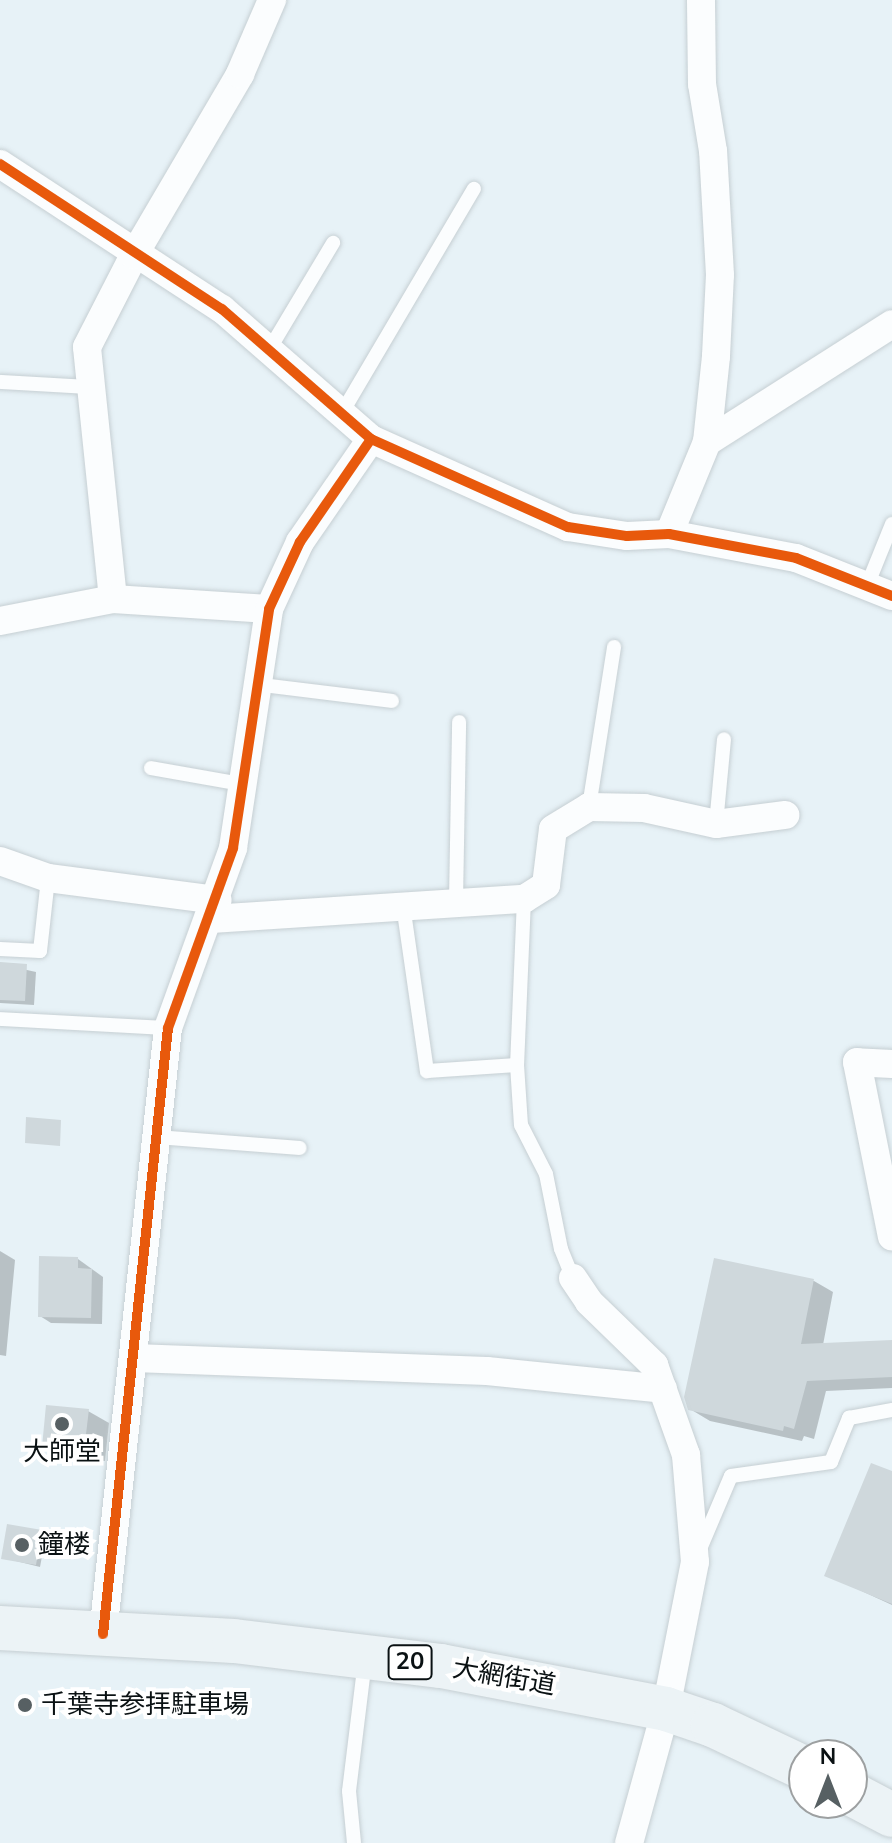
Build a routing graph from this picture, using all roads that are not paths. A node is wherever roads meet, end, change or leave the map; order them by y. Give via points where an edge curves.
1 (272, 0) edge
2 (701, 0) edge
3 (0, 164) edge
4 (474, 189) dead end
5 (333, 243) dead end
6 (134, 255) junction
7 (892, 324) edge
8 (269, 350) junction
9 (0, 382) edge
10 (90, 387) junction
11 (343, 411) junction
12 (371, 439) junction
13 (707, 442) junction
14 (892, 524) edge
15 (669, 534) junction
16 (879, 591) edge
17 (113, 599) junction
18 (269, 609) junction
19 (0, 621) edge
20 (614, 647) dead end
21 (254, 684) junction
22 (392, 701) dead end
23 (459, 722) dead end
24 (724, 739) dead end
25 (151, 768) dead end
26 (241, 784) junction
27 (589, 807) junction
28 (785, 815) dead end
29 (716, 824) junction
30 (0, 861) edge
31 (48, 878) junction
32 (524, 899) junction
33 (456, 901) junction
34 (403, 905) junction
35 (214, 909) junction
36 (0, 949) edge
37 (0, 1019) edge
38 (168, 1028) junction
39 (892, 1064) edge
40 (517, 1065) junction
41 (157, 1137) junction
42 (300, 1148) dead end
43 (892, 1237) edge
44 (573, 1278) joint
45 (134, 1358) junction
46 (663, 1389) junction
47 (892, 1410) edge
48 (695, 1562) junction
49 (0, 1628) edge
50 (103, 1634) junction
51 (365, 1657) junction
52 (666, 1709) junction
53 (788, 1760) edge
54 (868, 1802) edge
55 (892, 1815) edge
56 (354, 1843) edge
57 (629, 1843) edge

1 - 6 street via 240,74
2 - 13 street via 702,84 713,151 720,275
3 - 6 street
4 - 11 lane
5 - 8 lane
6 - 8 street via 222,309
6 - 10 street via 87,347
7 - 13 street
8 - 11 street
9 - 10 lane
10 - 17 street
11 - 12 street
12 - 15 street via 568,527 627,536
12 - 18 street via 300,542
13 - 15 street
14 - 16 lane
15 - 16 street via 796,558
17 - 18 street
17 - 19 street
18 - 21 street
20 - 27 lane
21 - 22 lane
21 - 26 street
23 - 33 lane
24 - 29 lane
25 - 26 lane
26 - 35 street via 233,848
27 - 29 street via 644,808
27 - 32 street via 553,829 546,885
28 - 29 street
30 - 31 street
31 - 35 street
31 - 36 lane via 40,951
32 - 33 street
32 - 40 lane
33 - 34 street
34 - 35 street
34 - 40 lane via 427,1071
35 - 38 street
37 - 38 lane
38 - 41 street
39 - 43 street via 857,1062
40 - 44 lane via 521,1125 546,1174 561,1249
41 - 42 lane
41 - 45 street
44 - 46 street via 589,1302 654,1365
45 - 46 street via 456,1369
45 - 50 street
46 - 48 street via 686,1455
47 - 48 lane via 849,1418 831,1462 731,1476
48 - 52 street
49 - 50 main road, 大網街道 / 20
50 - 51 main road, 大網街道 / 20
51 - 52 main road, 大網街道 / 20 via 441,1666
51 - 56 lane via 349,1791
52 - 53 main road, 大網街道 / 20
52 - 57 street
54 - 55 main road

